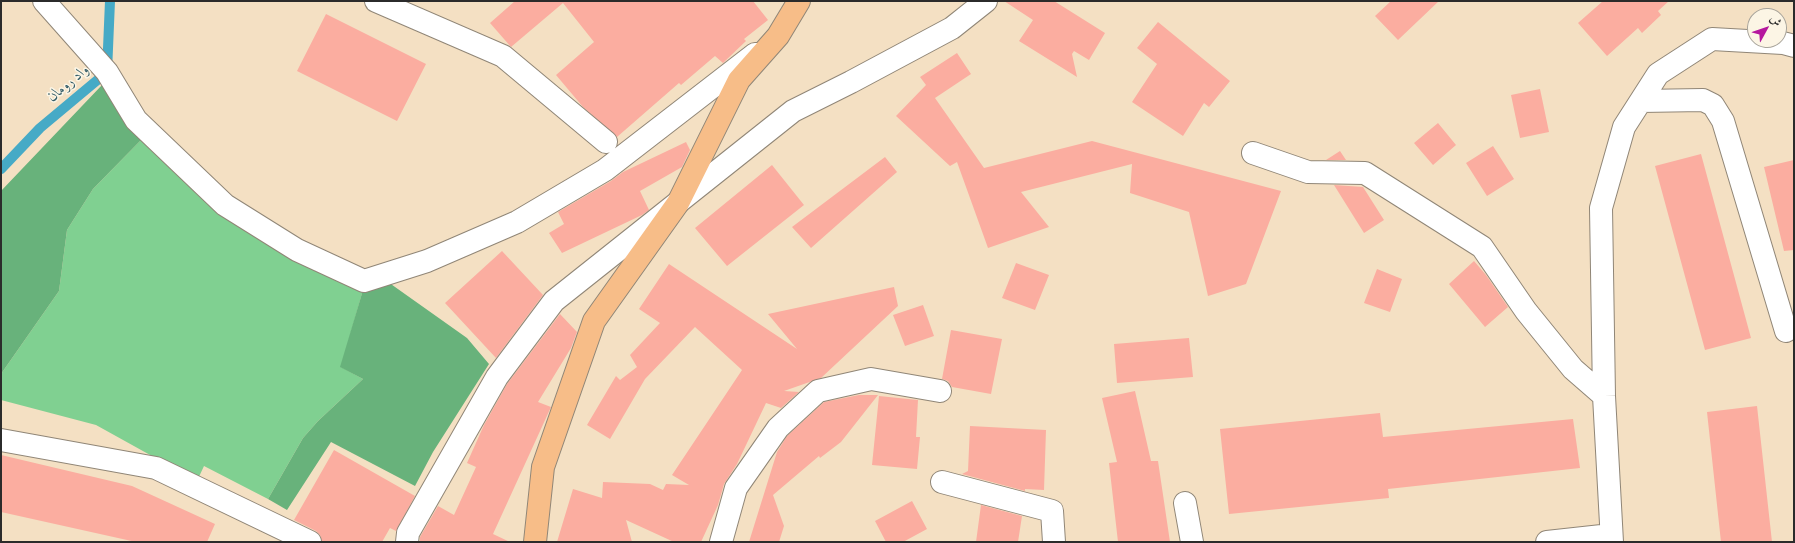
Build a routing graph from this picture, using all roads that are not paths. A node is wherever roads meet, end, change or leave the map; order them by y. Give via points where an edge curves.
1 (44, 1) edge
2 (376, 1) edge
3 (799, 1) edge
4 (986, 1) edge
5 (778, 36) junction
6 (1794, 46) edge
7 (1641, 101) junction
8 (606, 142) dead end
9 (1253, 153) dead end
10 (678, 203) junction
11 (1786, 331) dead end
12 (940, 390) dead end
13 (1604, 396) junction
14 (1, 440) edge
15 (942, 482) dead end
16 (1185, 504) dead end
17 (1612, 539) edge
18 (310, 542) edge
19 (406, 542) edge
20 (535, 542) edge
21 (721, 542) edge
22 (1054, 542) edge
23 (1192, 542) edge
24 (1547, 542) edge

1 - 5 street via 107,72 136,120 225,205 297,250 364,281 427,261 517,222 605,170
2 - 8 street via 503,56
3 - 5 main road
4 - 10 street via 952,28 793,111
5 - 10 main road via 739,80
6 - 7 street via 1783,43 1712,39 1658,74
7 - 11 street via 1703,100 1713,105 1724,121
7 - 13 street via 1624,127 1601,208
9 - 13 street via 1308,172 1365,173 1482,247 1531,317 1573,369
10 - 19 street via 554,301 497,377 408,533
10 - 20 main road via 594,321 543,467
12 - 21 street via 871,379 818,391 778,428 736,488
13 - 17 street
14 - 18 street via 156,468
15 - 22 street via 1052,511
16 - 23 street
17 - 24 street

